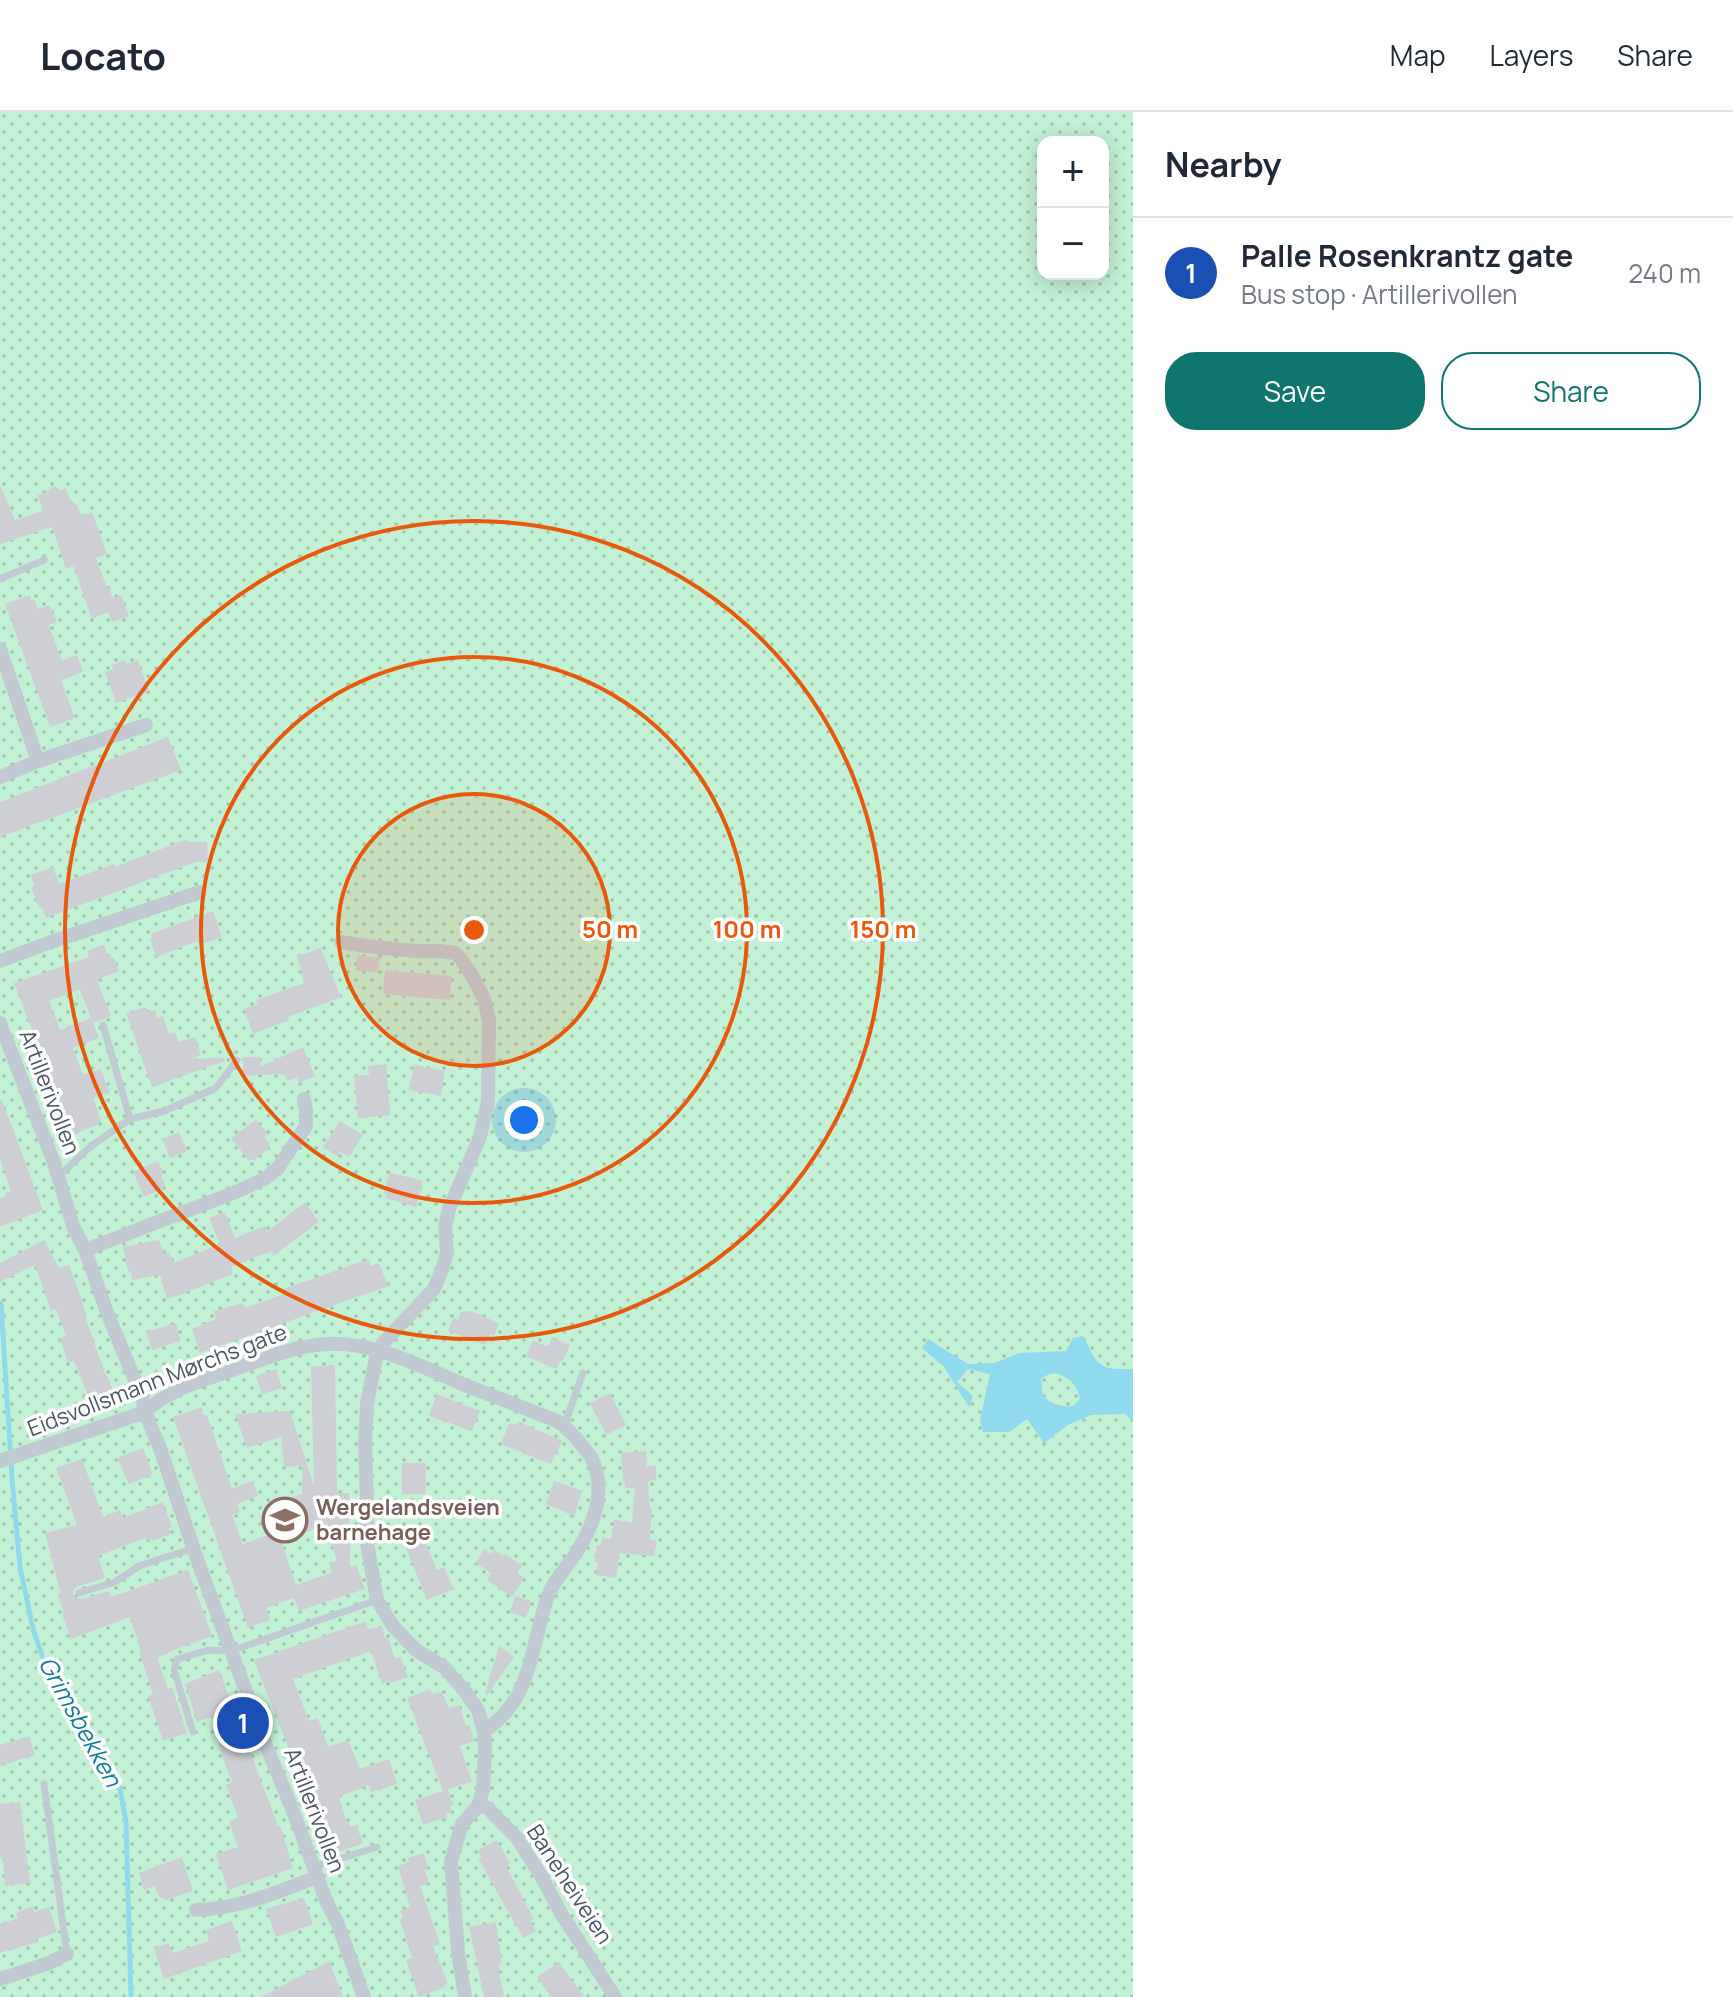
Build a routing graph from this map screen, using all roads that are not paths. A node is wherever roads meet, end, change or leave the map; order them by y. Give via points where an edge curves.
1 (44, 560) dead end
2 (0, 579) edge
3 (0, 649) edge
4 (146, 725) dead end
5 (38, 761) junction
6 (0, 777) edge
7 (200, 892) dead end
8 (341, 942) dead end
9 (0, 961) edge
10 (0, 1023) edge
11 (103, 1025) dead end
12 (237, 1060) dead end
13 (304, 1099) dead end
14 (130, 1119) junction
15 (58, 1177) junction
16 (85, 1250) junction
17 (377, 1352) junction
18 (583, 1373) dead end
19 (145, 1412) junction
20 (564, 1426) junction
21 (0, 1461) edge
22 (194, 1548) junction
23 (79, 1593) dead end
24 (377, 1600) junction
25 (231, 1651) junction
26 (484, 1731) junction
27 (193, 1732) dead end
28 (44, 1784) dead end
29 (478, 1806) junction
30 (377, 1847) dead end
31 (316, 1872) junction
32 (196, 1910) dead end
33 (67, 1954) joint
34 (0, 1979) edge
35 (364, 1997) edge
36 (465, 1997) edge
37 (615, 1997) edge

1 - 2 lane
3 - 5 street
4 - 5 street
5 - 6 street
7 - 9 street
8 - 17 street via 455,953 474,979 489,1020 488,1101 480,1137 449,1209 443,1267 434,1289
10 - 15 street, Artillerivollen
11 - 14 lane
12 - 14 lane, Artillerivollen via 216,1088
13 - 16 street via 306,1126 266,1178
14 - 15 lane, Artillerivollen
15 - 16 street, Artillerivollen
16 - 19 street, Artillerivollen
17 - 19 street, Eidsvollsmann Mørchs gate via 328,1344 298,1349 173,1392
17 - 20 street, Eidsvollsmann Mørchs gate
17 - 24 street via 365,1442 366,1537
18 - 20 lane
19 - 21 street, Eidsvollsmann Mørchs gate
19 - 22 street, Artillerivollen
20 - 26 street via 591,1457 599,1497 588,1532 549,1592 515,1702
22 - 23 lane
22 - 25 street, Artillerivollen
24 - 25 lane
24 - 26 street via 416,1650 445,1668 464,1690
25 - 27 lane via 209,1650 177,1659 174,1670
25 - 31 street, Artillerivollen
26 - 29 street
28 - 33 lane
29 - 36 street via 462,1824 451,1861
29 - 37 street, Baneheiveien via 488,1808 517,1838
30 - 31 lane
31 - 32 street via 239,1905
31 - 35 street, Artillerivollen
33 - 34 street

